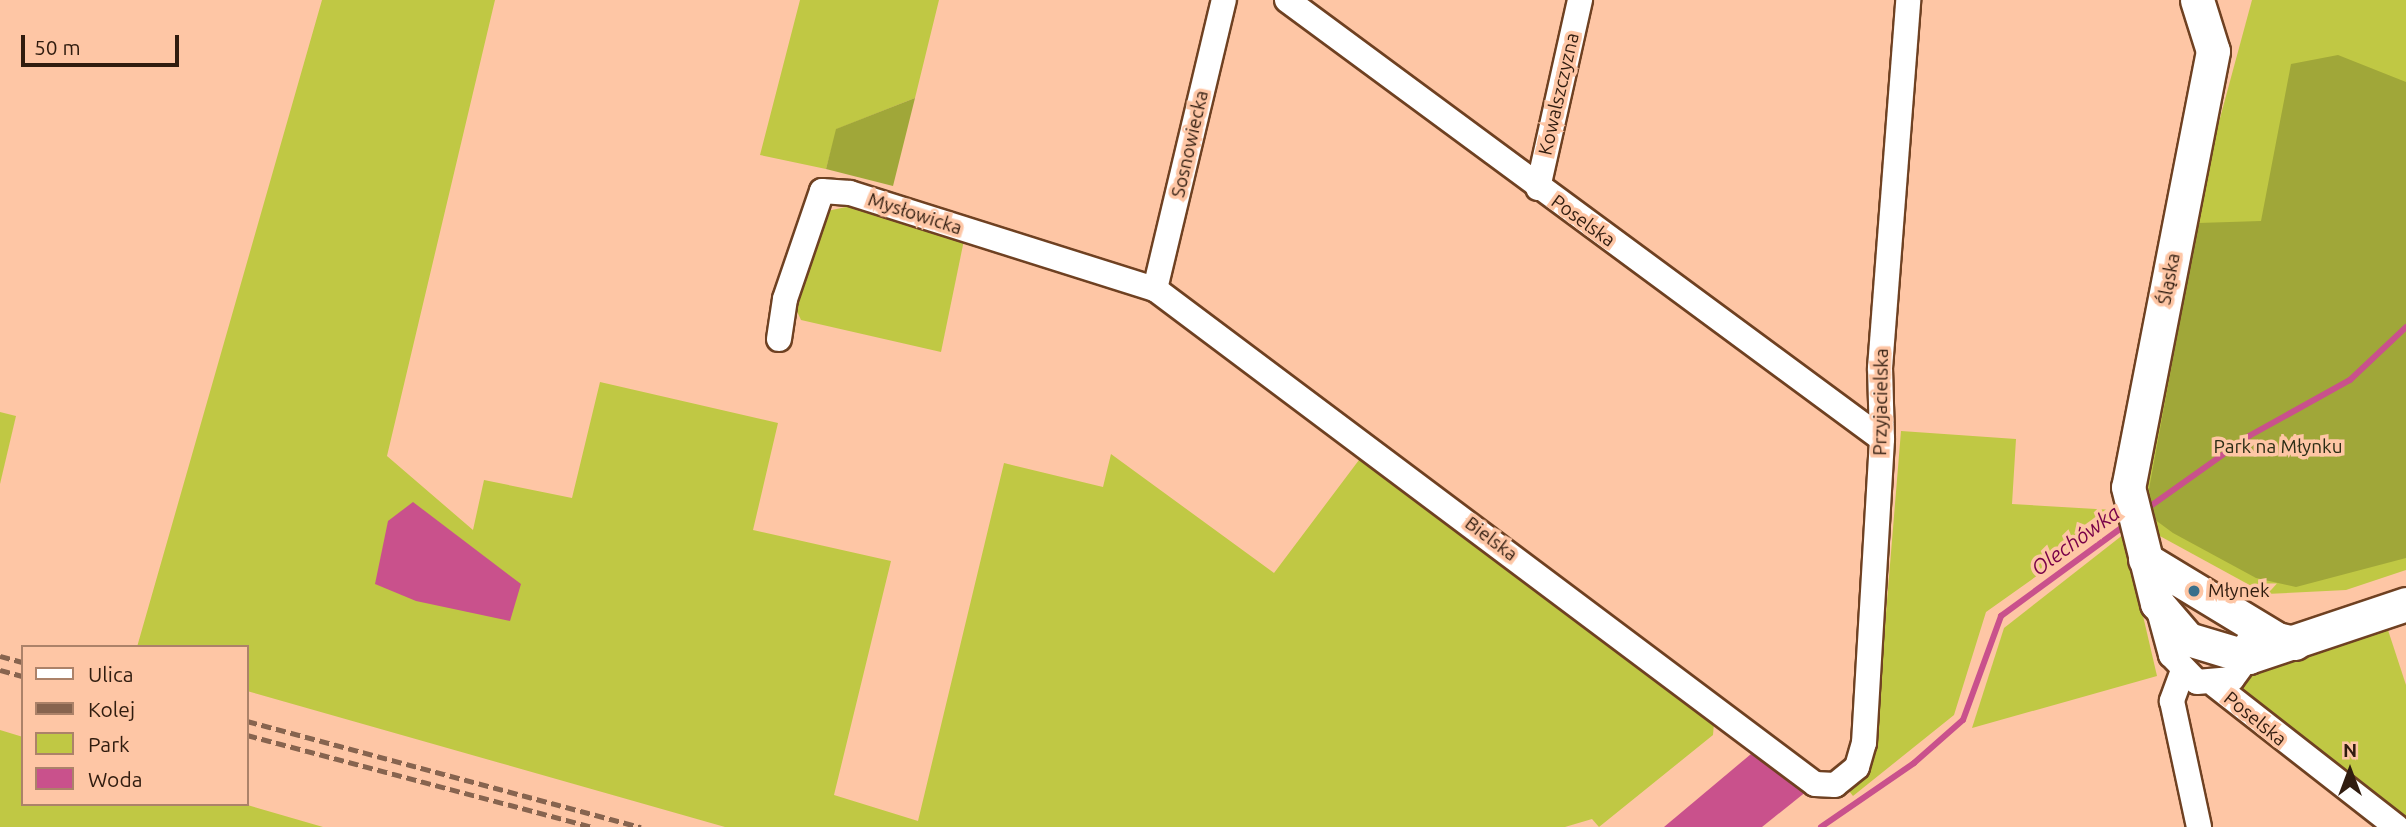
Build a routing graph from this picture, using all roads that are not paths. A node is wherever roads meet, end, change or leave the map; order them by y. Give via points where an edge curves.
1 (1224, 0) edge
2 (1287, 0) edge
3 (1580, 0) edge
4 (1908, 0) edge
5 (2197, 0) edge
6 (1538, 188) junction
7 (1155, 289) junction
8 (779, 339) dead end
9 (1882, 439) junction
10 (2145, 559) junction
11 (2406, 604) edge
12 (2221, 607) junction
13 (2163, 618) junction
14 (2295, 643) junction
15 (2248, 657) junction
16 (2182, 673) junction
17 (2215, 685) junction
18 (1828, 786) joint
19 (2200, 827) edge
20 (2397, 827) edge

1 - 7 street, Sosnowiecka
2 - 6 street, Poselska
3 - 6 street, Kowalszczyzna
4 - 9 street, Przyjacielska via 1880,356
5 - 10 street, Śląska via 2213,51 2129,497
6 - 9 street, Poselska
7 - 8 street, Mysłowicka via 850,193 822,191 785,299
7 - 18 street, Bielska via 1815,784
9 - 18 street, Przyjacielska via 1863,749 1852,776
10 - 12 street
10 - 13 street, Śląska
11 - 14 street
12 - 13 street via 2184,606
12 - 14 street
12 - 15 street via 2247,638
13 - 15 street via 2209,650
13 - 16 street
14 - 15 street
15 - 17 street via 2232,680
16 - 17 street, Poselska
16 - 19 street via 2172,701
17 - 20 street, Poselska

